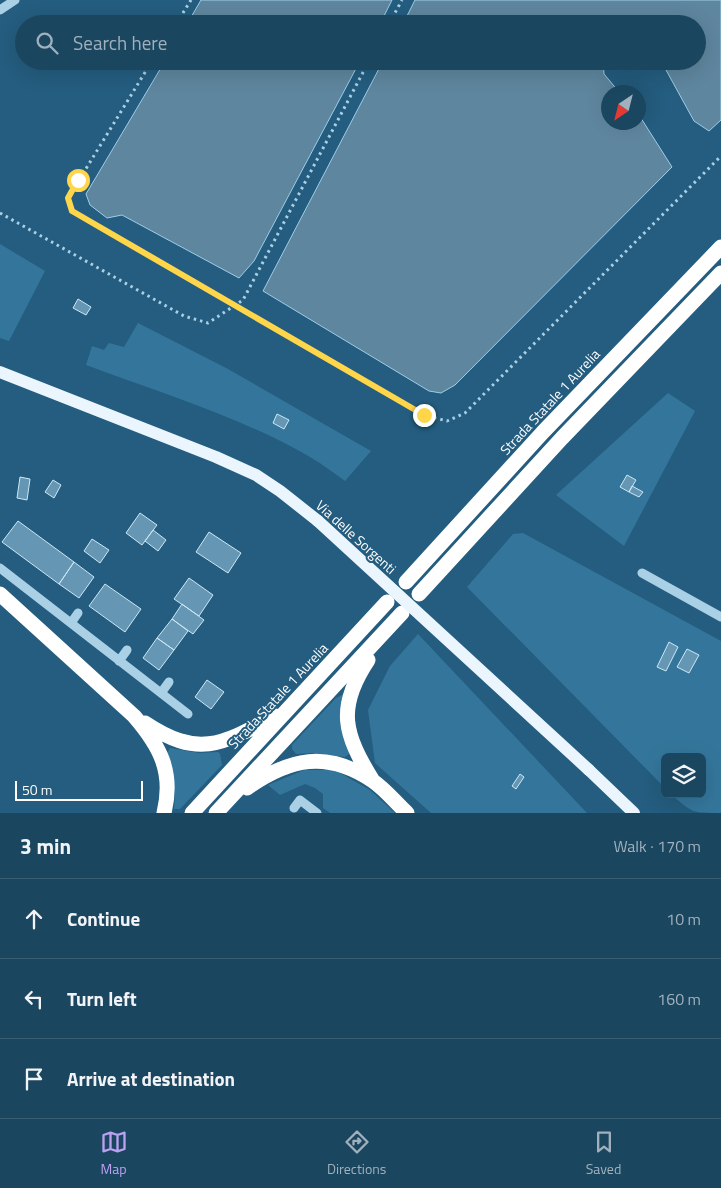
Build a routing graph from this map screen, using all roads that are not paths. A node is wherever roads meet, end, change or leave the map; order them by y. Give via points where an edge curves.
1 (15, 0) edge
2 (0, 10) edge
3 (721, 247) edge
4 (721, 273) edge
5 (0, 372) edge
6 (0, 568) edge
7 (642, 573) dead end
8 (406, 582) dead end
9 (0, 594) edge
10 (419, 594) dead end
11 (387, 602) dead end
12 (78, 612) dead end
13 (402, 613) dead end
14 (721, 617) edge
15 (71, 623) junction
16 (388, 627) junction
17 (127, 650) dead end
18 (119, 661) junction
19 (169, 682) dead end
20 (161, 693) junction
21 (288, 709) junction
22 (188, 714) dead end
23 (134, 716) junction
24 (374, 782) junction
25 (294, 808) dead end
26 (220, 809) edge
27 (164, 813) edge
28 (192, 813) edge
29 (317, 813) edge
30 (408, 813) edge
31 (634, 813) edge

1 - 2 street
3 - 8 highway, Strada Statale 1 Aurelia via 537,439
4 - 10 highway via 562,438
5 - 31 main road, Via delle Sorgenti, bridge via 216,456 280,491 318,521
6 - 15 street
7 - 14 street
9 - 23 highway
11 - 21 highway, Strada Statale 1 Aurelia
12 - 15 street
13 - 16 highway
15 - 18 street
16 - 24 highway via 360,672 347,706 352,742
16 - 26 highway
17 - 18 street
18 - 20 street
19 - 20 street
20 - 22 street
21 - 23 highway via 237,736 202,745 168,737
21 - 28 highway, Strada Statale 1 Aurelia
23 - 27 highway via 161,753 167,781
24 - 26 highway via 335,764 300,762 282,767 257,781
24 - 30 highway
25 - 29 street via 300,800

